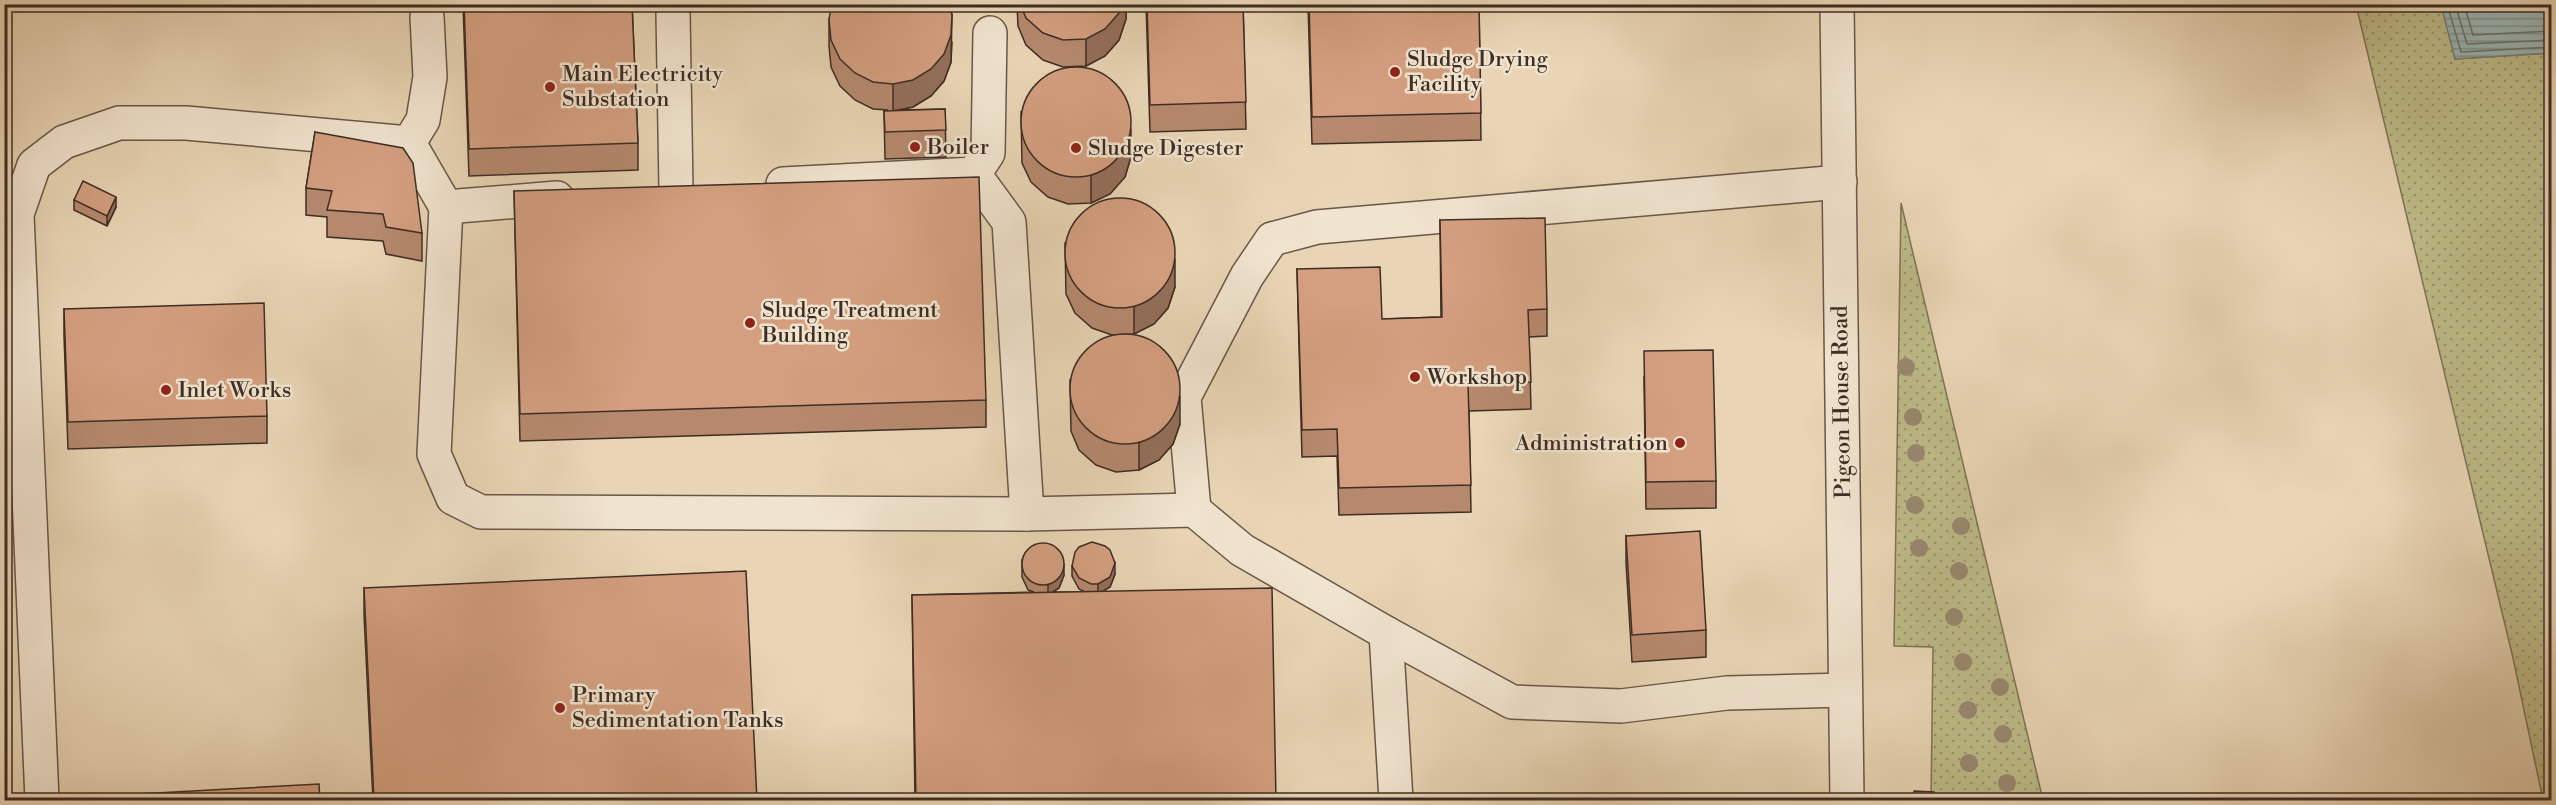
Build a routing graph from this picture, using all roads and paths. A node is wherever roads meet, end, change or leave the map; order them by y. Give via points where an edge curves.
1 (1837, 4) edge
2 (673, 13) dead end
3 (427, 17) dead end
4 (990, 33) dead end
5 (409, 143) junction
6 (974, 174) junction
7 (1840, 182) junction
8 (747, 186) edge
9 (641, 192) edge
10 (584, 196) edge
11 (446, 207) junction
12 (1194, 510) junction
13 (1027, 514) junction
14 (1386, 633) junction
15 (1845, 690) junction
16 (42, 801) edge
17 (1396, 801) edge
18 (1846, 801) edge

1 - 7 street, Pigeon House Road
2 - 9 street via 688,189
3 - 5 street via 430,77 423,120
4 - 6 street via 988,153
5 - 11 street
5 - 16 street via 186,123 119,123 64,142 34,165 16,214
6 - 8 street
6 - 13 street via 1009,222
7 - 12 street via 1317,227 1272,239 1247,276 1184,397
7 - 15 street, Pigeon House Road
10 - 11 street
11 - 13 street via 434,454 453,498 481,512
12 - 13 street
12 - 14 street via 1242,550
14 - 15 street via 1512,702 1621,706 1727,693
14 - 17 street
15 - 18 street, Pigeon House Road

